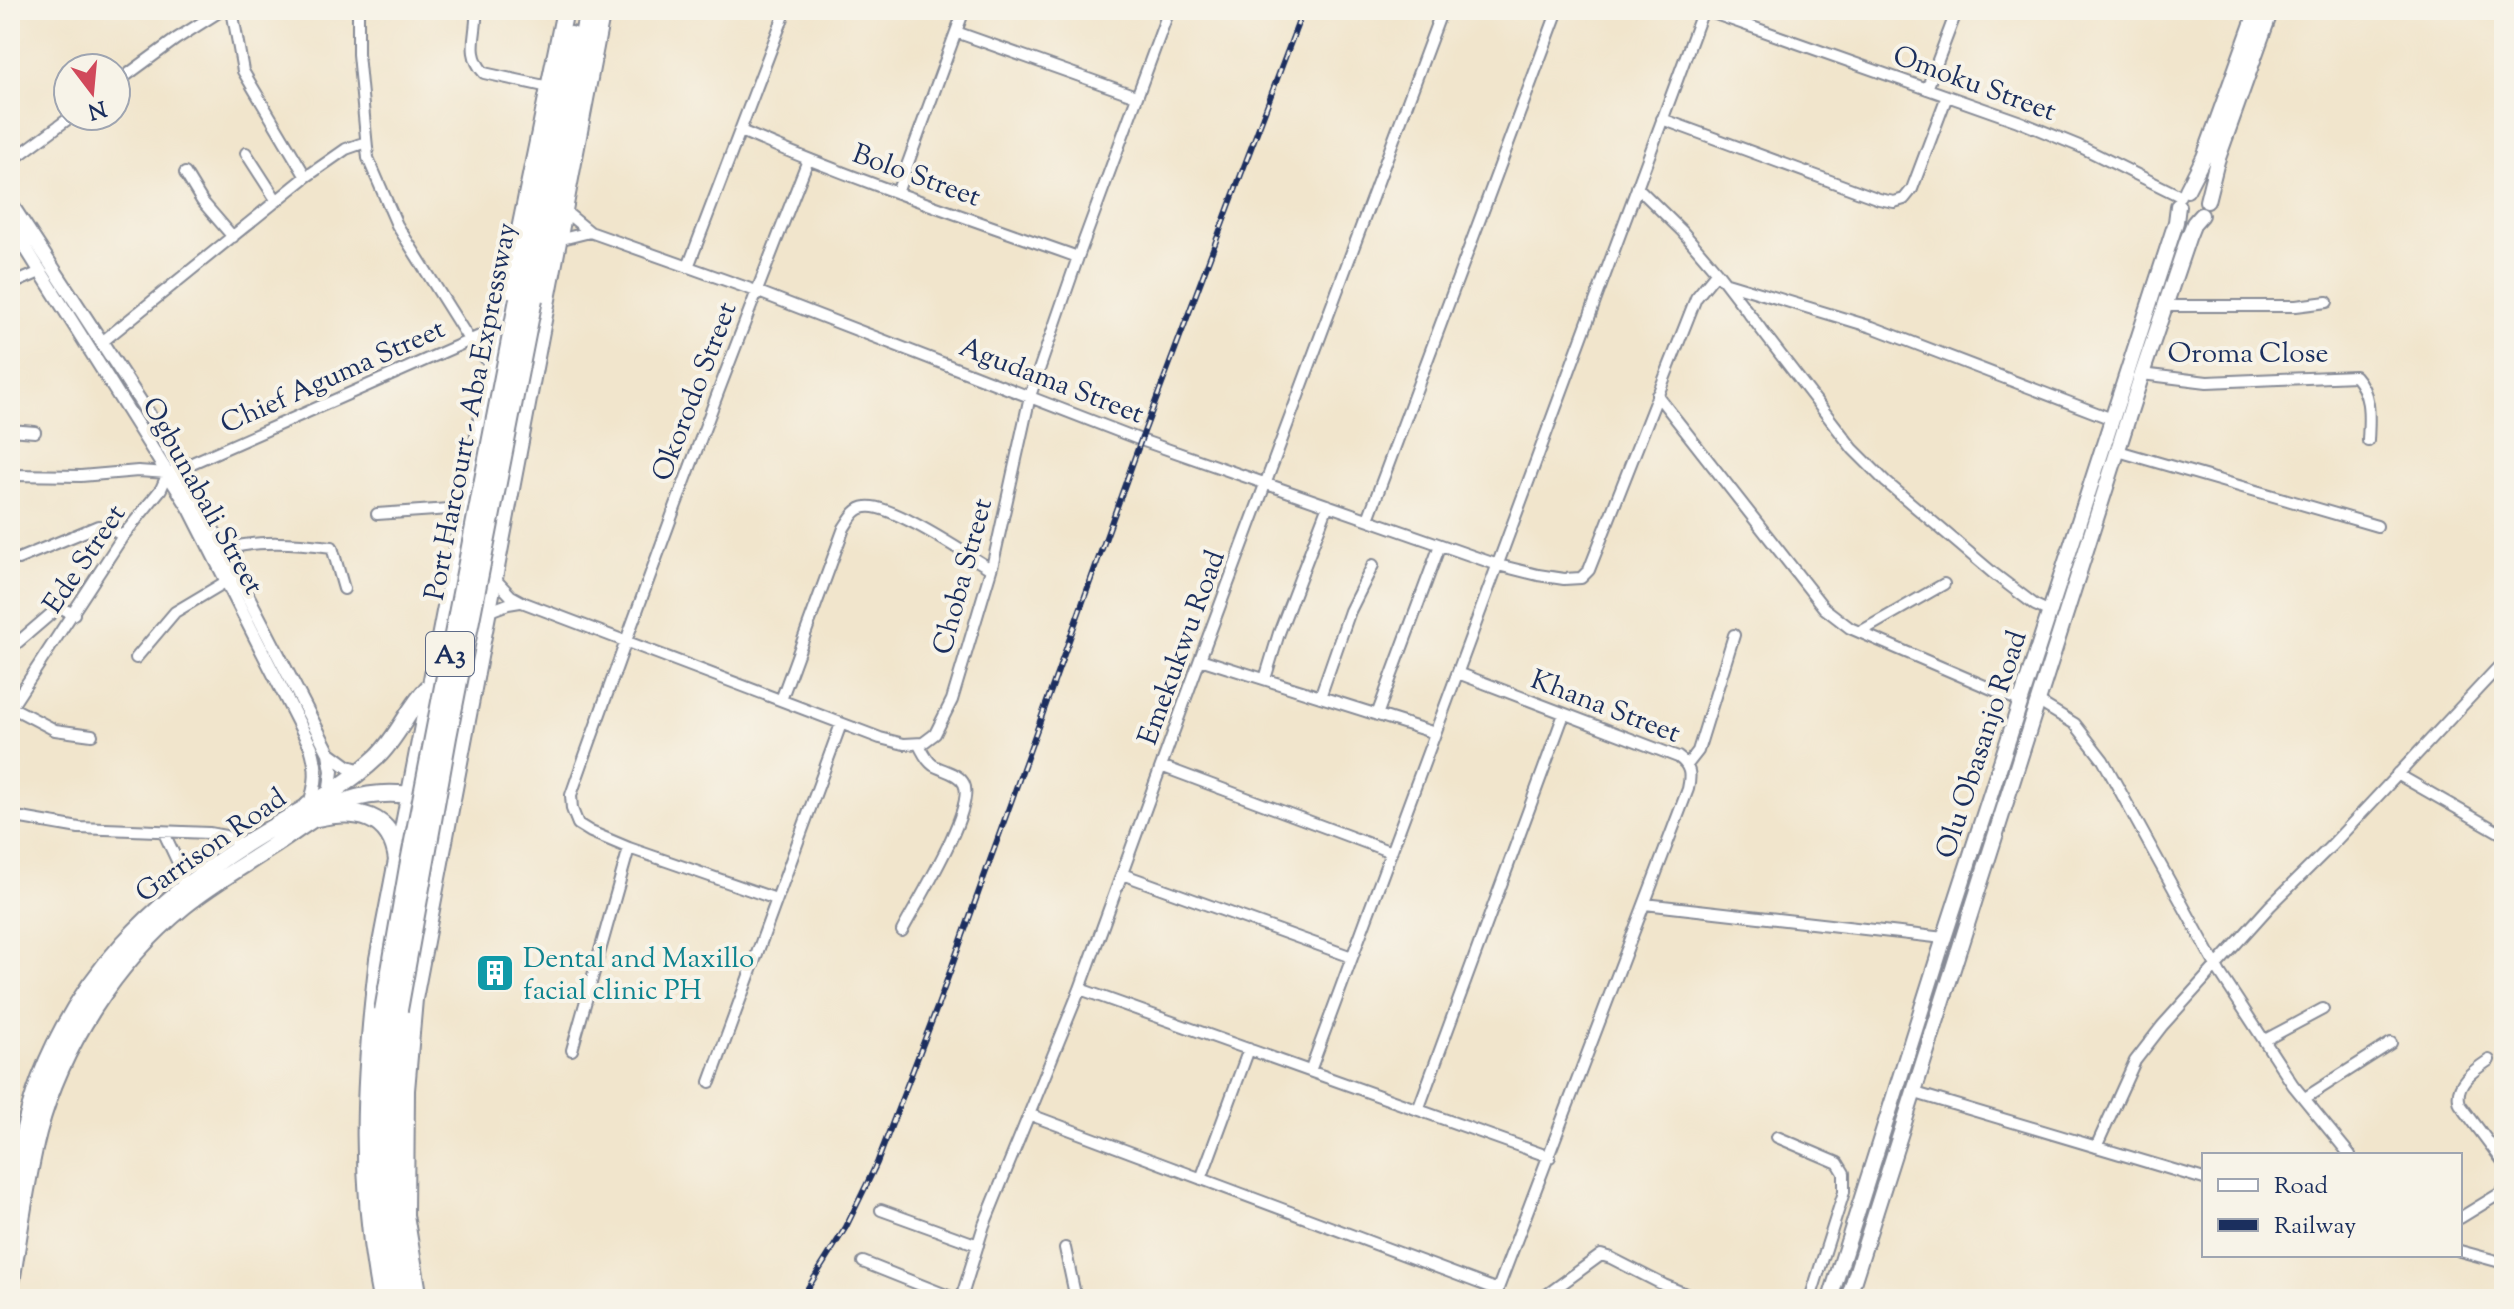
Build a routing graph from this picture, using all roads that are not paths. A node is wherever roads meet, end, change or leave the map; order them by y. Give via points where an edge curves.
1 (222, 10) edge
2 (232, 10) edge
3 (358, 10) edge
4 (476, 10) edge
5 (565, 10) edge
6 (576, 10) edge
7 (589, 10) edge
8 (602, 10) edge
9 (786, 10) edge
10 (964, 10) edge
11 (1169, 10) edge
12 (1442, 10) edge
13 (1558, 10) edge
14 (1703, 10) edge
15 (1957, 10) edge
16 (2257, 10) edge
17 (2271, 10) edge
18 (956, 32) junction
19 (132, 71) edge
20 (549, 87) junction
21 (1927, 89) junction
22 (1136, 96) junction
23 (1947, 96) junction
24 (1662, 119) junction
25 (52, 131) edge
26 (741, 131) junction
27 (366, 142) junction
28 (246, 153) dead end
29 (808, 160) junction
30 (10, 162) edge
31 (185, 173) dead end
32 (306, 177) junction
33 (1637, 187) junction
34 (897, 193) junction
35 (2181, 197) junction
36 (277, 201) junction
37 (10, 202) edge
38 (2204, 208) junction
39 (563, 210) junction
40 (10, 223) edge
41 (590, 232) junction
42 (233, 237) junction
43 (558, 240) junction
44 (1078, 257) junction
45 (688, 267) junction
46 (40, 272) junction
47 (1717, 272) junction
48 (1725, 282) junction
49 (10, 285) edge
50 (756, 291) junction
51 (526, 299) junction
52 (2327, 302) dead end
53 (2165, 306) junction
54 (500, 327) junction
55 (470, 341) junction
56 (102, 342) junction
57 (492, 366) junction
58 (2142, 374) junction
59 (1657, 395) junction
60 (1030, 396) junction
61 (2112, 419) junction
62 (10, 430) edge
63 (35, 432) dead end
64 (2368, 441) dead end
65 (2118, 451) junction
66 (174, 470) junction
67 (10, 475) edge
68 (1267, 483) junction
69 (1328, 505) junction
70 (464, 508) junction
71 (377, 514) dead end
72 (1368, 519) junction
73 (2377, 526) dead end
74 (123, 536) junction
75 (1440, 545) junction
76 (224, 550) junction
77 (18, 559) dead end
78 (1373, 565) dead end
79 (1498, 565) junction
80 (991, 569) junction
81 (493, 577) junction
82 (227, 581) junction
83 (1944, 584) dead end
84 (344, 589) dead end
85 (522, 602) junction
86 (487, 612) junction
87 (2050, 612) junction
88 (74, 614) junction
89 (1860, 632) junction
90 (1734, 635) dead end
91 (626, 640) junction
92 (10, 649) edge
93 (136, 658) dead end
94 (1200, 659) junction
95 (2504, 661) edge
96 (1458, 673) junction
97 (1265, 679) junction
98 (431, 685) junction
99 (472, 692) junction
100 (1320, 697) junction
101 (781, 700) junction
102 (2022, 702) junction
103 (2039, 702) junction
104 (11, 708) edge
105 (1564, 714) junction
106 (1377, 715) junction
107 (841, 724) junction
108 (1435, 733) junction
109 (92, 735) dead end
110 (919, 745) junction
111 (329, 753) junction
112 (1687, 765) junction
113 (1161, 766) junction
114 (361, 771) junction
115 (2397, 774) junction
116 (331, 791) junction
117 (410, 794) junction
118 (451, 800) junction
119 (313, 811) junction
120 (10, 816) edge
121 (164, 833) junction
122 (2504, 835) edge
123 (244, 845) junction
124 (629, 848) junction
125 (1391, 852) junction
126 (398, 860) junction
127 (1122, 874) junction
128 (183, 887) junction
129 (776, 899) junction
130 (1645, 904) junction
131 (902, 931) dead end
132 (1944, 938) junction
133 (1352, 957) junction
134 (2215, 964) junction
135 (1080, 989) junction
136 (2323, 1009) dead end
137 (391, 1010) junction
138 (2265, 1040) junction
139 (2391, 1043) dead end
140 (1249, 1049) junction
141 (572, 1050) dead end
142 (2489, 1060) dead end
143 (1310, 1071) junction
144 (710, 1082) dead end
145 (1912, 1092) junction
146 (2305, 1098) junction
147 (1418, 1110) junction
148 (1031, 1115) junction
149 (1777, 1137) dead end
150 (2096, 1147) junction
151 (2348, 1153) edge
152 (1550, 1157) junction
153 (2504, 1163) edge
154 (2202, 1178) edge
155 (1201, 1179) junction
156 (2504, 1191) edge
157 (10, 1209) edge
158 (881, 1210) dead end
159 (2462, 1217) edge
160 (978, 1245) junction
161 (1065, 1248) dead end
162 (2462, 1252) edge
163 (863, 1262) dead end
164 (2504, 1263) edge
165 (10, 1288) edge
166 (1496, 1294) edge
167 (381, 1299) edge
168 (393, 1299) edge
169 (406, 1299) edge
170 (419, 1299) edge
171 (959, 1299) edge
172 (1076, 1299) edge
173 (1541, 1299) edge
174 (1698, 1299) edge
175 (1810, 1299) edge
176 (1830, 1299) edge
177 (1848, 1299) edge

1 - 19 street
2 - 32 street via 243,71
3 - 27 street
4 - 20 street via 472,45 484,73
5 - 20 main road
6 - 51 highway, Port Harcourt - Aba Expressway / A3
7 - 51 highway, Port Harcourt - Aba Expressway / A3
8 - 39 main road
9 - 26 street
10 - 18 street
11 - 22 street, Choba Street
12 - 68 street, Emekukwu Road
13 - 72 street
14 - 21 street, Omoku Street
14 - 24 street
15 - 21 street
16 - 35 main road, Olu Obasanjo Road via 2204,157
17 - 38 main road, Olu Obasanjo Road
18 - 22 street
18 - 34 street
20 - 54 main road
21 - 23 street, Omoku Street
22 - 44 street, Choba Street
23 - 24 street via 1912,189 1894,202
23 - 35 street, Omoku Street via 2079,146
24 - 33 street
25 - 30 street
26 - 29 street, Bolo Street
26 - 45 street
27 - 32 street via 346,149
27 - 55 street via 397,225
28 - 36 street
29 - 34 street, Bolo Street
29 - 50 street, Okorodo Street
31 - 42 street
32 - 36 street
33 - 47 street
33 - 79 street
34 - 44 street, Bolo Street
35 - 38 main road via 2200,190
35 - 38 main road via 2187,216
35 - 61 main road, Olu Obasanjo Road
36 - 42 street
37 - 56 street, Ogbunabali Street
38 - 53 main road, Olu Obasanjo Road
39 - 41 street
39 - 43 main road
40 - 46 street, Ogbunabali Street
41 - 43 street
41 - 45 street, Agudama Street
42 - 56 street
43 - 81 main road
44 - 60 street, Choba Street
45 - 50 street, Agudama Street
46 - 49 street
46 - 66 street, Ogbunabali Street
47 - 48 street
47 - 59 street via 1696,298
48 - 61 street via 1872,327
48 - 87 street via 1853,449 1993,573
50 - 60 street, Agudama Street
50 - 91 street, Okorodo Street
51 - 137 highway, Port Harcourt - Aba Expressway / A3, bridge
52 - 53 street
53 - 58 main road, Olu Obasanjo Road
54 - 55 street, Chief Aguma Street
54 - 57 main road
55 - 57 street
55 - 66 street, Chief Aguma Street
56 - 66 street, Ogbunabali Street via 148,413
57 - 70 main road
58 - 64 street, Oroma Close via 2207,382 2355,376 2369,404
58 - 65 main road, Olu Obasanjo Road
59 - 79 street, Agudama Street via 1586,574 1564,579
59 - 89 street via 1824,608
60 - 68 street, Agudama Street
60 - 80 street, Choba Street
61 - 87 main road, Olu Obasanjo Road
62 - 63 street
65 - 73 street
65 - 103 main road, Olu Obasanjo Road
66 - 67 street
66 - 74 street, Ede Street
66 - 76 street, Ogbunabali Street
66 - 82 street, Ogbunabali Street
68 - 69 street, Agudama Street
68 - 94 street, Emekukwu Road
69 - 72 street, Agudama Street
69 - 97 street
70 - 71 street
70 - 98 main road
72 - 75 street, Agudama Street
74 - 77 street via 98,526
74 - 88 street, Ede Street
75 - 79 street, Agudama Street
75 - 106 street
76 - 84 street via 266,544 332,547
76 - 111 street, Ogbunabali Street
78 - 100 street via 1350,611
79 - 96 street
80 - 101 street via 899,515 861,508 844,528
80 - 110 street, Choba Street via 952,700 935,734
81 - 85 street
81 - 86 main road
82 - 93 street via 175,612
82 - 119 street, Ogbunabali Street via 311,747 317,766
83 - 89 street
85 - 86 street
85 - 91 street
86 - 99 main road
87 - 102 main road, Olu Obasanjo Road
88 - 92 street via 59,607
88 - 104 street, Ede Street
89 - 102 street
90 - 112 street via 1698,751
91 - 101 street
91 - 124 street, Okorodo Street via 571,795 578,824
94 - 97 street
94 - 113 street, Emekukwu Road
95 - 115 street
96 - 105 street, Khana Street
96 - 108 street
97 - 100 street
98 - 99 main road via 453,677
98 - 114 main road, Garrison Road via 394,738
98 - 117 main road
99 - 118 main road
100 - 106 street
101 - 107 street
102 - 132 main road, Olu Obasanjo Road
103 - 134 street via 2075,724 2113,775
103 - 145 main road, Olu Obasanjo Road
104 - 109 street via 55,730
105 - 112 street, Khana Street
105 - 147 street
106 - 108 street
107 - 110 street
107 - 129 street
108 - 125 street
110 - 131 street via 930,763 960,778 967,794 957,828
111 - 114 street
111 - 116 street, Ogbunabali Street
112 - 130 street, Khana Street via 1688,789
113 - 125 street
113 - 127 street, Emekukwu Road
114 - 116 main road, Garrison Road
115 - 122 street
115 - 134 street
116 - 119 main road, Garrison Road
117 - 118 main road, Garrison Road
117 - 119 main road, Garrison Road via 359,796
117 - 126 main road
118 - 170 main road via 414,999 406,1090 405,1215
119 - 123 main road, Garrison Road
119 - 126 highway via 368,817 391,833
119 - 165 main road, Garrison Road via 184,906 137,953 91,1014 68,1052 38,1134
120 - 121 street via 79,828
121 - 123 street via 209,833
121 - 128 street
123 - 128 main road, Garrison Road
124 - 129 street
124 - 141 street
125 - 133 street
126 - 167 main road via 378,959 364,1115 371,1240
127 - 133 street
127 - 135 street, Emekukwu Road
128 - 157 main road, Garrison Road via 114,954 56,1045 28,1118
129 - 144 street
130 - 132 street
130 - 152 street, Khana Street
132 - 176 main road, Olu Obasanjo Road
133 - 143 street
134 - 138 street
134 - 150 street via 2135,1061
135 - 140 street
135 - 148 street, Emekukwu Road
136 - 138 street
137 - 168 highway, Port Harcourt - Aba Expressway / A3 via 379,1056 378,1120
137 - 169 highway, Port Harcourt - Aba Expressway / A3 via 395,1199
138 - 146 street
139 - 146 street
140 - 143 street
140 - 155 street
142 - 153 street via 2466,1079 2457,1096
143 - 147 street
145 - 150 street
145 - 177 main road, Olu Obasanjo Road
146 - 151 street
147 - 152 street
148 - 155 street
148 - 160 street, Emekukwu Road
149 - 175 street via 1838,1163 1844,1173 1844,1192
150 - 154 street
152 - 166 street, Khana Street
155 - 166 street
156 - 159 street
158 - 160 street
160 - 171 street, Emekukwu Road
161 - 172 street
162 - 164 street
163 - 171 street
173 - 174 street via 1601,1255

